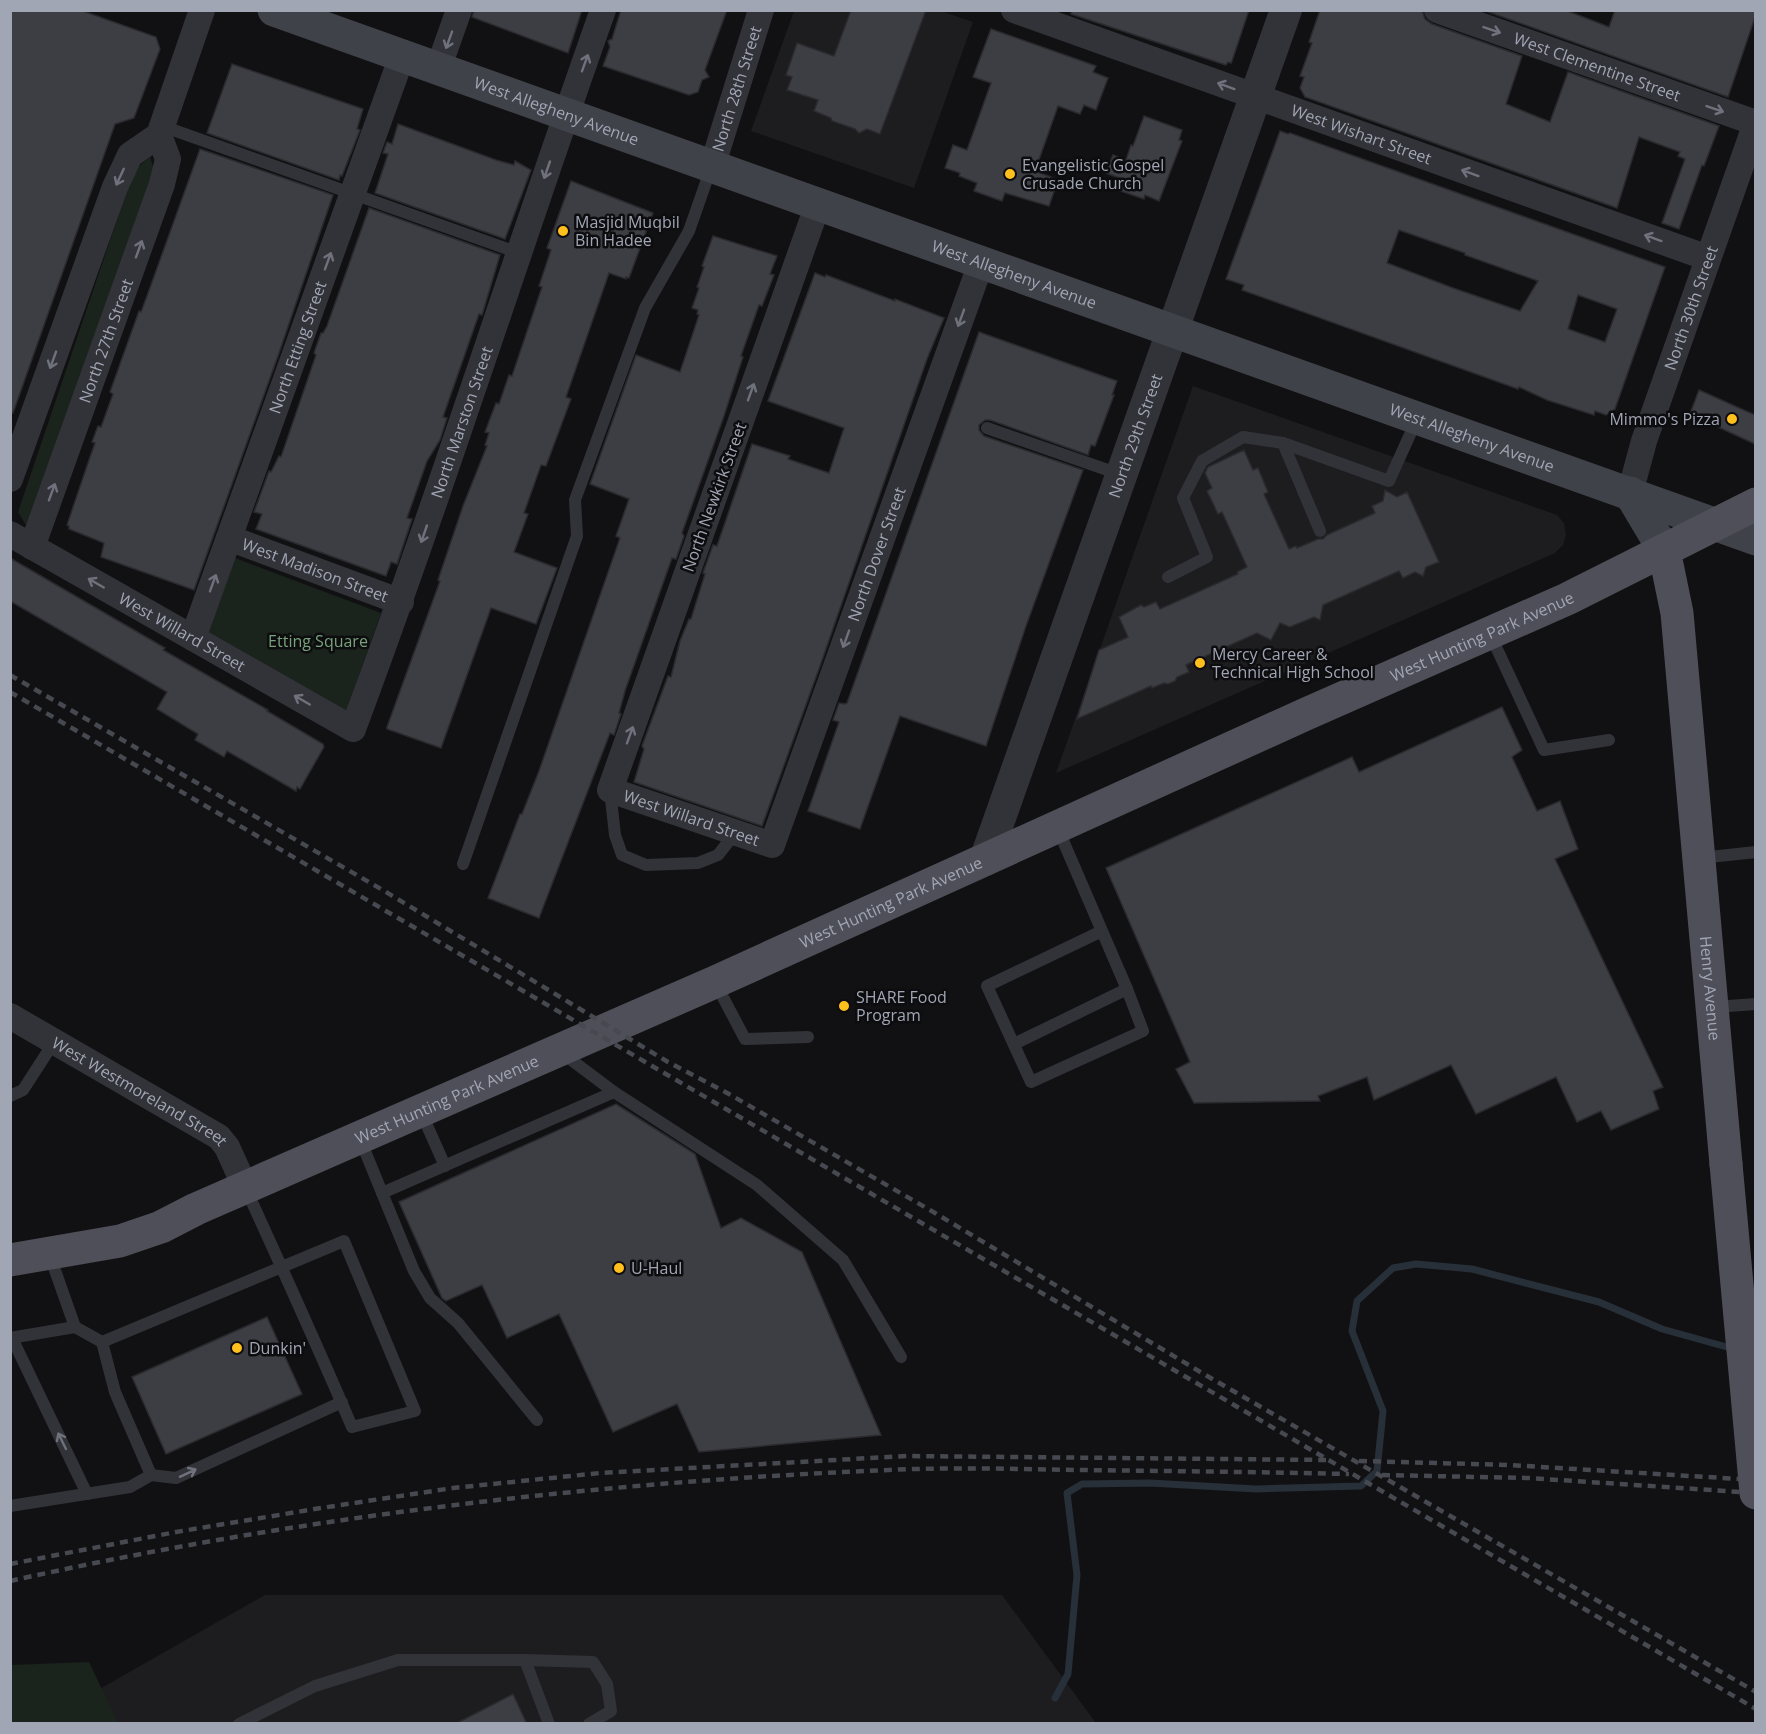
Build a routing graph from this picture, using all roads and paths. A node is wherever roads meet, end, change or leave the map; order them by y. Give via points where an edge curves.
1 (202, 10) edge
2 (459, 10) edge
3 (603, 10) edge
4 (761, 10) edge
5 (1014, 10) edge
6 (1286, 10) edge
7 (1437, 10) edge
8 (282, 12) edge
9 (402, 56) junction
10 (438, 69) junction
11 (1256, 97) junction
12 (566, 115) junction
13 (1755, 123) edge
14 (160, 130) junction
15 (712, 166) junction
16 (352, 195) junction
17 (818, 204) junction
18 (519, 254) junction
19 (1708, 258) junction
20 (981, 263) junction
21 (1173, 331) junction
22 (1418, 418) junction
23 (987, 428) dead end
24 (1283, 443) junction
25 (1122, 475) junction
26 (10, 479) edge
27 (1630, 493) junction
28 (1755, 504) edge
29 (1714, 525) junction
30 (1320, 531) dead end
31 (229, 538) junction
32 (1755, 539) edge
33 (21, 541) edge
34 (1664, 550) junction
35 (1168, 577) dead end
36 (401, 602) junction
37 (1489, 633) junction
38 (193, 638) junction
39 (353, 729) joint
40 (1609, 740) dead end
41 (610, 790) junction
42 (1058, 828) junction
43 (736, 832) junction
44 (772, 844) joint
45 (1755, 852) edge
46 (1699, 858) junction
47 (985, 860) junction
48 (463, 864) dead end
49 (1102, 931) junction
50 (714, 982) junction
51 (1127, 990) junction
52 (1755, 1004) edge
53 (1712, 1007) junction
54 (16, 1023) edge
55 (808, 1037) dead end
56 (54, 1042) junction
57 (1014, 1044) junction
58 (558, 1050) junction
59 (614, 1092) junction
60 (10, 1096) edge
61 (420, 1111) junction
62 (360, 1138) junction
63 (445, 1166) junction
64 (246, 1189) junction
65 (382, 1193) junction
66 (49, 1254) junction
67 (10, 1260) edge
68 (282, 1268) junction
69 (75, 1327) junction
70 (11, 1338) edge
71 (102, 1342) junction
72 (901, 1357) dead end
73 (342, 1402) junction
74 (537, 1420) dead end
75 (152, 1475) junction
76 (1755, 1493) edge
77 (87, 1494) junction
78 (10, 1506) edge
79 (525, 1660) junction
80 (239, 1724) edge
81 (549, 1724) edge
82 (588, 1724) edge

1 - 14 street
2 -> 10 street
12 -> 3 street, North Marston Street
4 - 15 street, North 28th Street
11 -> 5 street, West Wishart Street
6 - 11 street, North 29th Street
7 -> 13 street, West Clementine Street
8 - 9 main road, West Allegheny Avenue
9 - 10 main road, West Allegheny Avenue
9 - 16 street, North Etting Street
10 - 12 main road, West Allegheny Avenue
19 -> 11 street, West Wishart Street
11 - 21 street, North 29th Street
12 - 15 main road, West Allegheny Avenue
12 -> 18 street, North Marston Street
13 - 19 street, North 30th Street
14 - 16 lane
14 -> 26 street via 130,155 115,187
33 -> 14 street, North 27th Street via 162,184 168,159
15 - 17 main road, West Allegheny Avenue
15 - 48 lane via 689,231 645,308 575,500 577,537
16 - 18 lane
31 -> 16 street, North Etting Street
17 - 20 main road, West Allegheny Avenue
41 -> 17 street, North Newkirk Street
18 -> 36 street, North Marston Street
19 - 27 street, North 30th Street via 1644,441
20 - 21 main road, West Allegheny Avenue
20 -> 44 street, North Dover Street
21 - 22 main road, West Allegheny Avenue
21 - 25 street, North 29th Street
22 - 24 lane via 1389,481
22 - 27 main road, West Allegheny Avenue
23 - 25 lane
24 - 30 lane
24 - 35 lane via 1243,437 1202,461 1183,498 1207,557
25 - 47 street, North 29th Street
27 - 29 main road, West Allegheny Avenue
27 - 34 main road, Henry Avenue
28 - 29 main road, West Hunting Park Avenue
29 - 32 main road, West Allegheny Avenue
29 - 34 main road, West Hunting Park Avenue
31 - 36 street, West Madison Street
38 -> 31 street, North Etting Street
38 -> 33 street, West Willard Street
34 - 37 main road, West Hunting Park Avenue
34 - 46 main road, Henry Avenue via 1677,613
36 - 39 street, North Marston Street
37 - 40 lane via 1544,750
37 - 42 main road, West Hunting Park Avenue
39 -> 38 street, West Willard Street
41 - 43 street, West Willard Street
41 - 43 lane via 615,835 622,855 646,865 698,863 718,855
42 - 47 main road, West Hunting Park Avenue
42 - 49 lane
43 - 44 street, West Willard Street
45 - 46 lane
46 - 53 main road, Henry Avenue
47 - 50 main road, West Hunting Park Avenue
49 - 51 lane
49 - 57 lane via 987,986
50 - 55 lane via 745,1039
50 - 58 main road, West Hunting Park Avenue
51 - 57 lane
51 - 57 lane via 1143,1031 1031,1082
52 - 53 lane
53 - 76 main road, Henry Avenue, bridge
54 - 56 street, West Westmoreland Street
56 - 60 lane via 23,1090
56 - 64 street, West Westmoreland Street via 219,1137
58 - 59 lane
58 - 61 main road, West Hunting Park Avenue
59 - 63 lane
59 - 72 lane via 757,1185 843,1260
61 - 62 main road, West Hunting Park Avenue
61 - 63 lane
62 - 64 main road, West Hunting Park Avenue
62 - 65 lane
63 - 65 lane
64 - 66 main road, West Hunting Park Avenue via 141,1234 101,1246
64 - 68 lane
65 - 74 lane via 430,1298 458,1323
66 - 67 main road, West Hunting Park Avenue
66 - 69 lane
68 - 71 lane
68 - 73 lane
68 - 73 lane via 344,1241 415,1411 352,1427
69 - 70 lane
69 - 71 lane
77 -> 70 lane
71 - 75 lane via 115,1392
75 -> 73 lane via 176,1478
75 - 77 lane via 130,1487
77 - 78 lane
79 - 80 lane via 398,1660 315,1686
79 - 81 lane
79 - 82 lane via 593,1662 608,1684 611,1711

